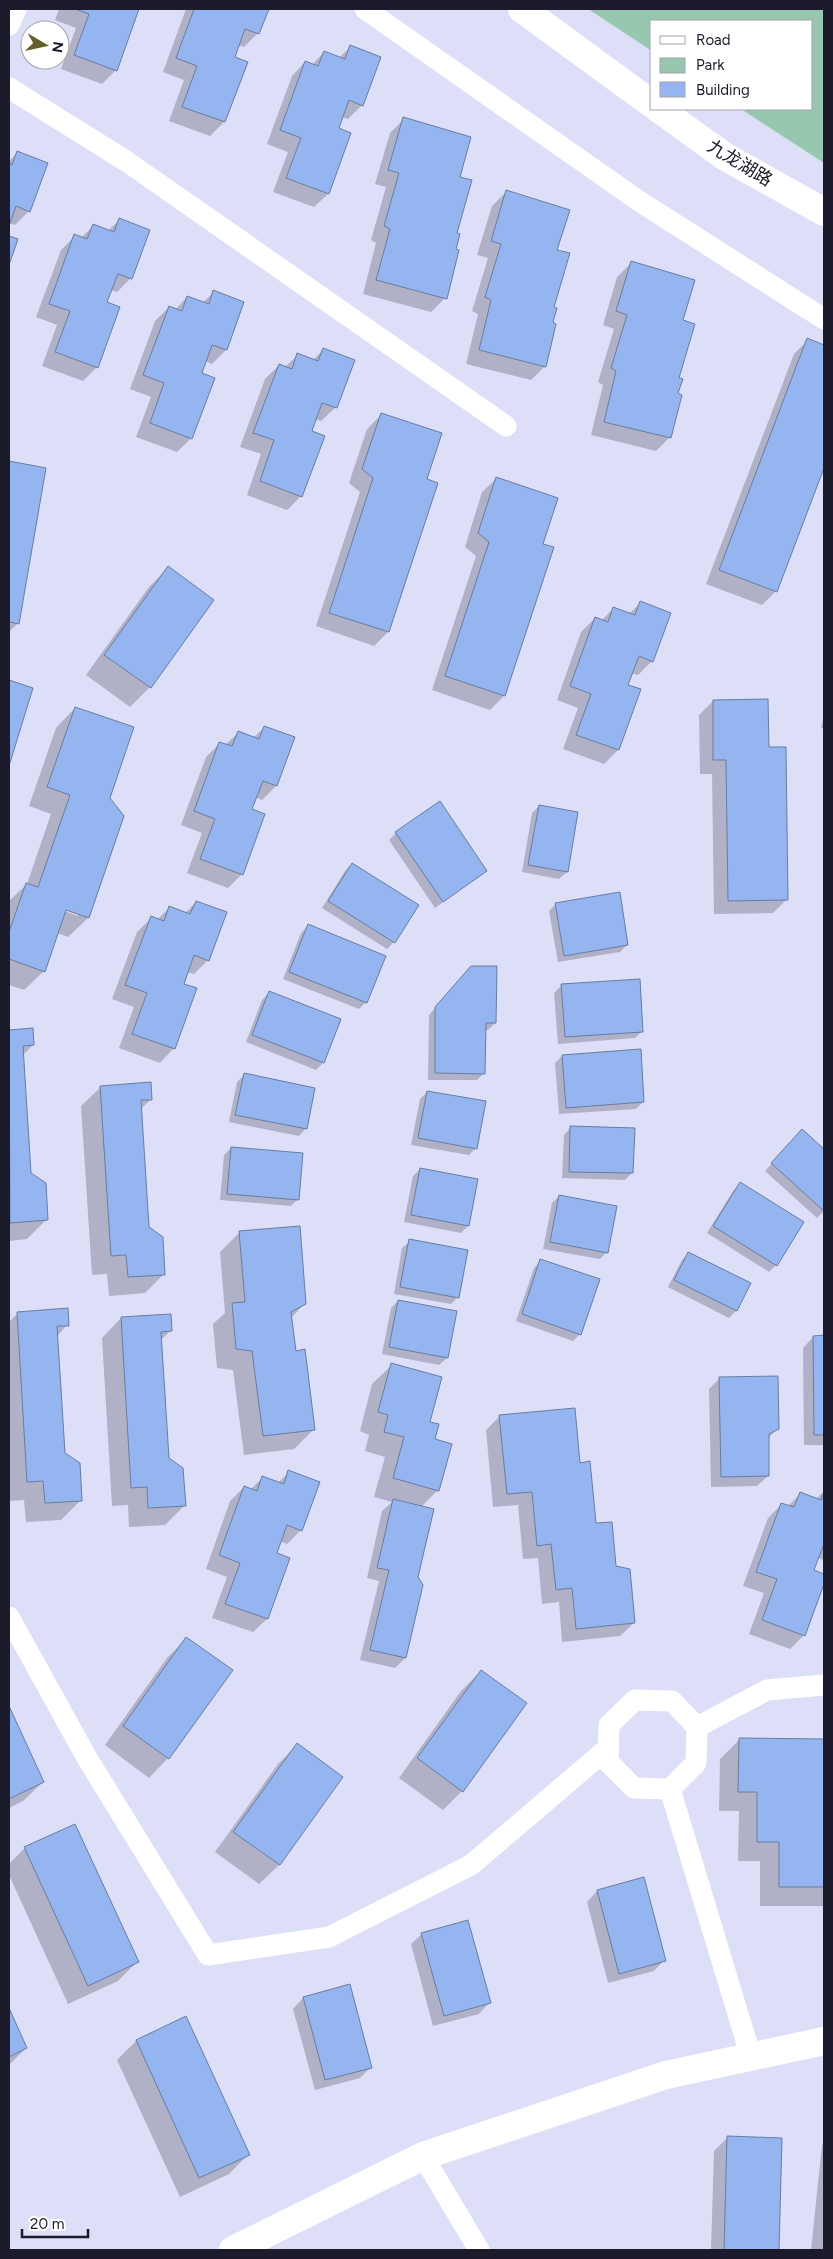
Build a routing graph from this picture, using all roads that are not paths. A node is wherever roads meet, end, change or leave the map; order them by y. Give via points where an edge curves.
1 (16, 9) edge
2 (365, 9) edge
3 (522, 9) edge
4 (9, 25) edge
5 (9, 88) edge
6 (650, 103) edge
7 (660, 110) edge
8 (824, 212) edge
9 (824, 319) edge
10 (506, 426) dead end
11 (9, 1617) edge
12 (824, 1685) edge
13 (697, 1727) junction
14 (608, 1749) junction
15 (670, 1789) junction
16 (824, 2041) edge
17 (751, 2057) junction
18 (423, 2156) junction
19 (233, 2250) edge
20 (479, 2250) edge

1 - 4 street
2 - 9 street via 639,201
3 - 6 street
5 - 10 street via 126,161
7 - 8 street, 九龙湖路 via 724,156
11 - 14 street via 87,1758 208,1955 329,1937 471,1865
12 - 13 street via 767,1690
13 - 14 street via 672,1701 635,1700 609,1725
13 - 15 street via 696,1763
14 - 15 street via 608,1762 634,1788
15 - 17 street
16 - 17 street
17 - 18 street via 666,2075
18 - 19 street
18 - 20 street

